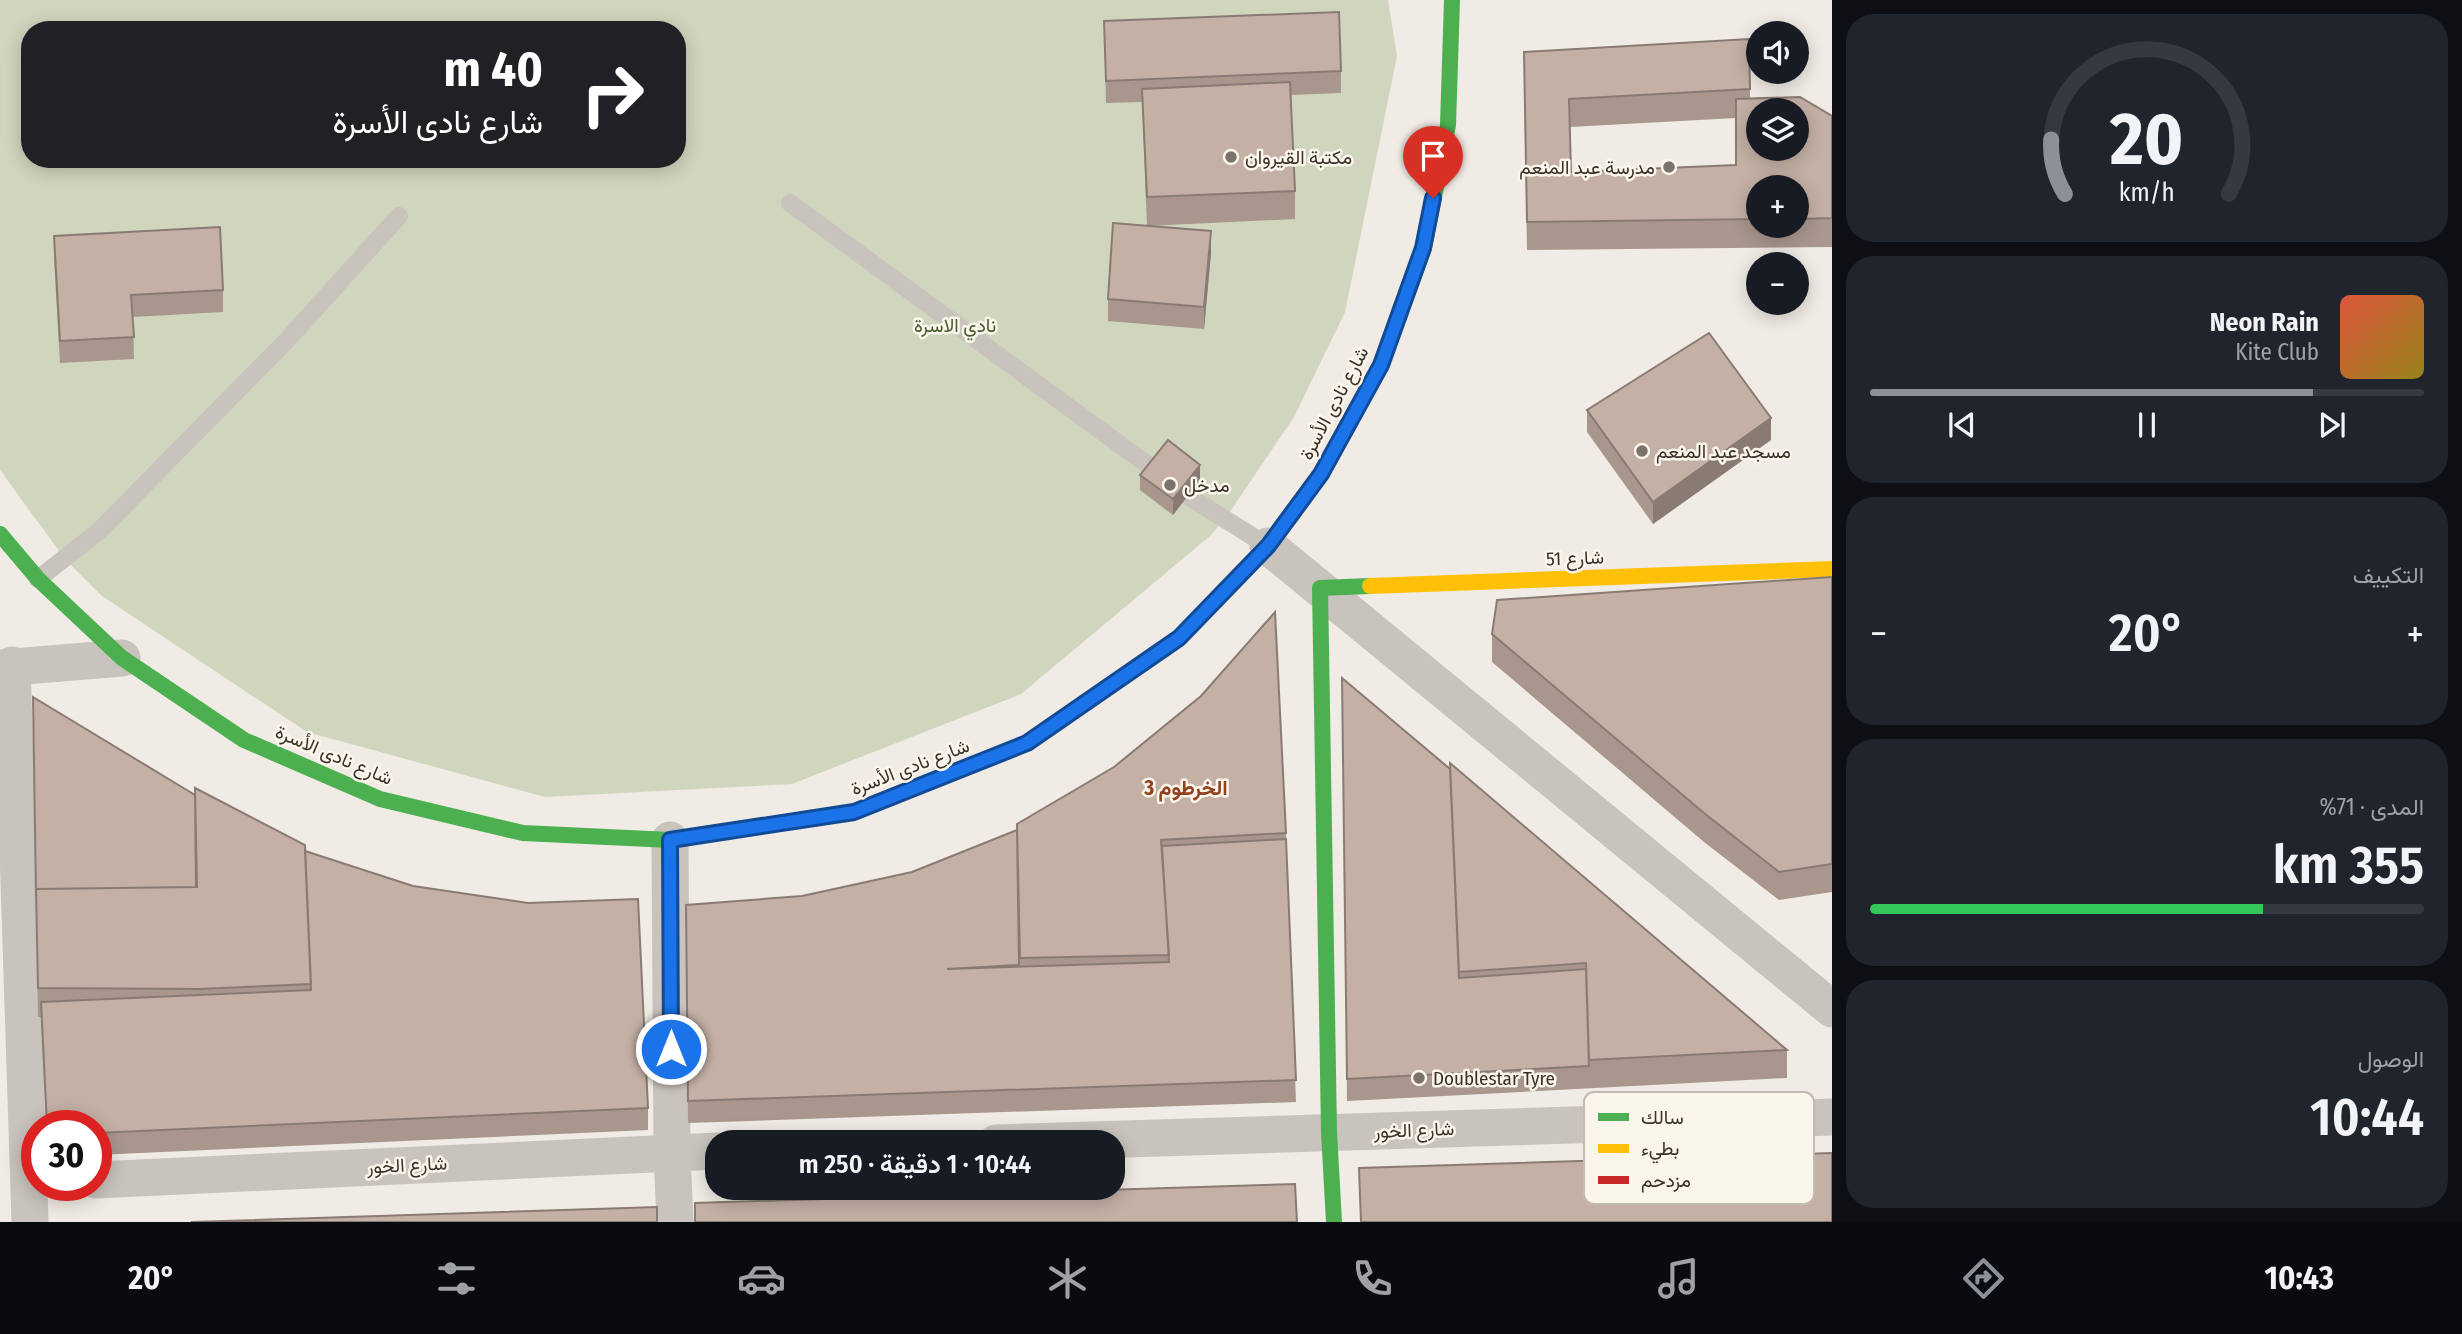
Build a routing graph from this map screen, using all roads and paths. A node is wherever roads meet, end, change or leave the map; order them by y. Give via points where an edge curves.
1 (1452, 0) edge
2 (1458, 0) edge
3 (790, 203) dead end
4 (398, 216) dead end
5 (1156, 471) edge
6 (1188, 496) edge
7 (0, 534) edge
8 (1268, 546) junction
9 (1832, 569) edge
10 (38, 579) junction
11 (1320, 588) junction
12 (122, 658) junction
13 (6, 666) edge
14 (670, 840) junction
15 (1832, 1009) edge
16 (1832, 1117) edge
17 (1814, 1118) edge
18 (1584, 1124) edge
19 (1329, 1132) junction
20 (1125, 1139) edge
21 (21, 1152) edge
22 (705, 1152) edge
23 (672, 1153) junction
24 (112, 1179) edge
25 (26, 1201) edge
26 (30, 1222) edge
27 (675, 1222) edge
28 (1334, 1222) edge

1 - 2 street
1 - 8 street, شارع نادى الأسرة via 1448,125 1423,248 1381,365 1321,474
3 - 5 lane
4 - 10 lane via 288,339 99,531
6 - 8 lane
7 - 10 street, شارع نادى الأسرة
8 - 11 street
8 - 14 street, شارع نادى الأسرة via 1179,638 1027,743 854,812
9 - 11 street, شارع 51
10 - 12 street, شارع نادى الأسرة
11 - 15 street
11 - 19 street
12 - 13 street
12 - 14 street, شارع نادى الأسرة via 244,740 380,799 523,833
13 - 21 street
14 - 23 street
16 - 17 street, شارع الخور
18 - 19 street, شارع الخور
19 - 20 street, شارع الخور
19 - 28 street
22 - 23 street, شارع الخور
23 - 24 street, شارع الخور
23 - 27 street
25 - 26 street

